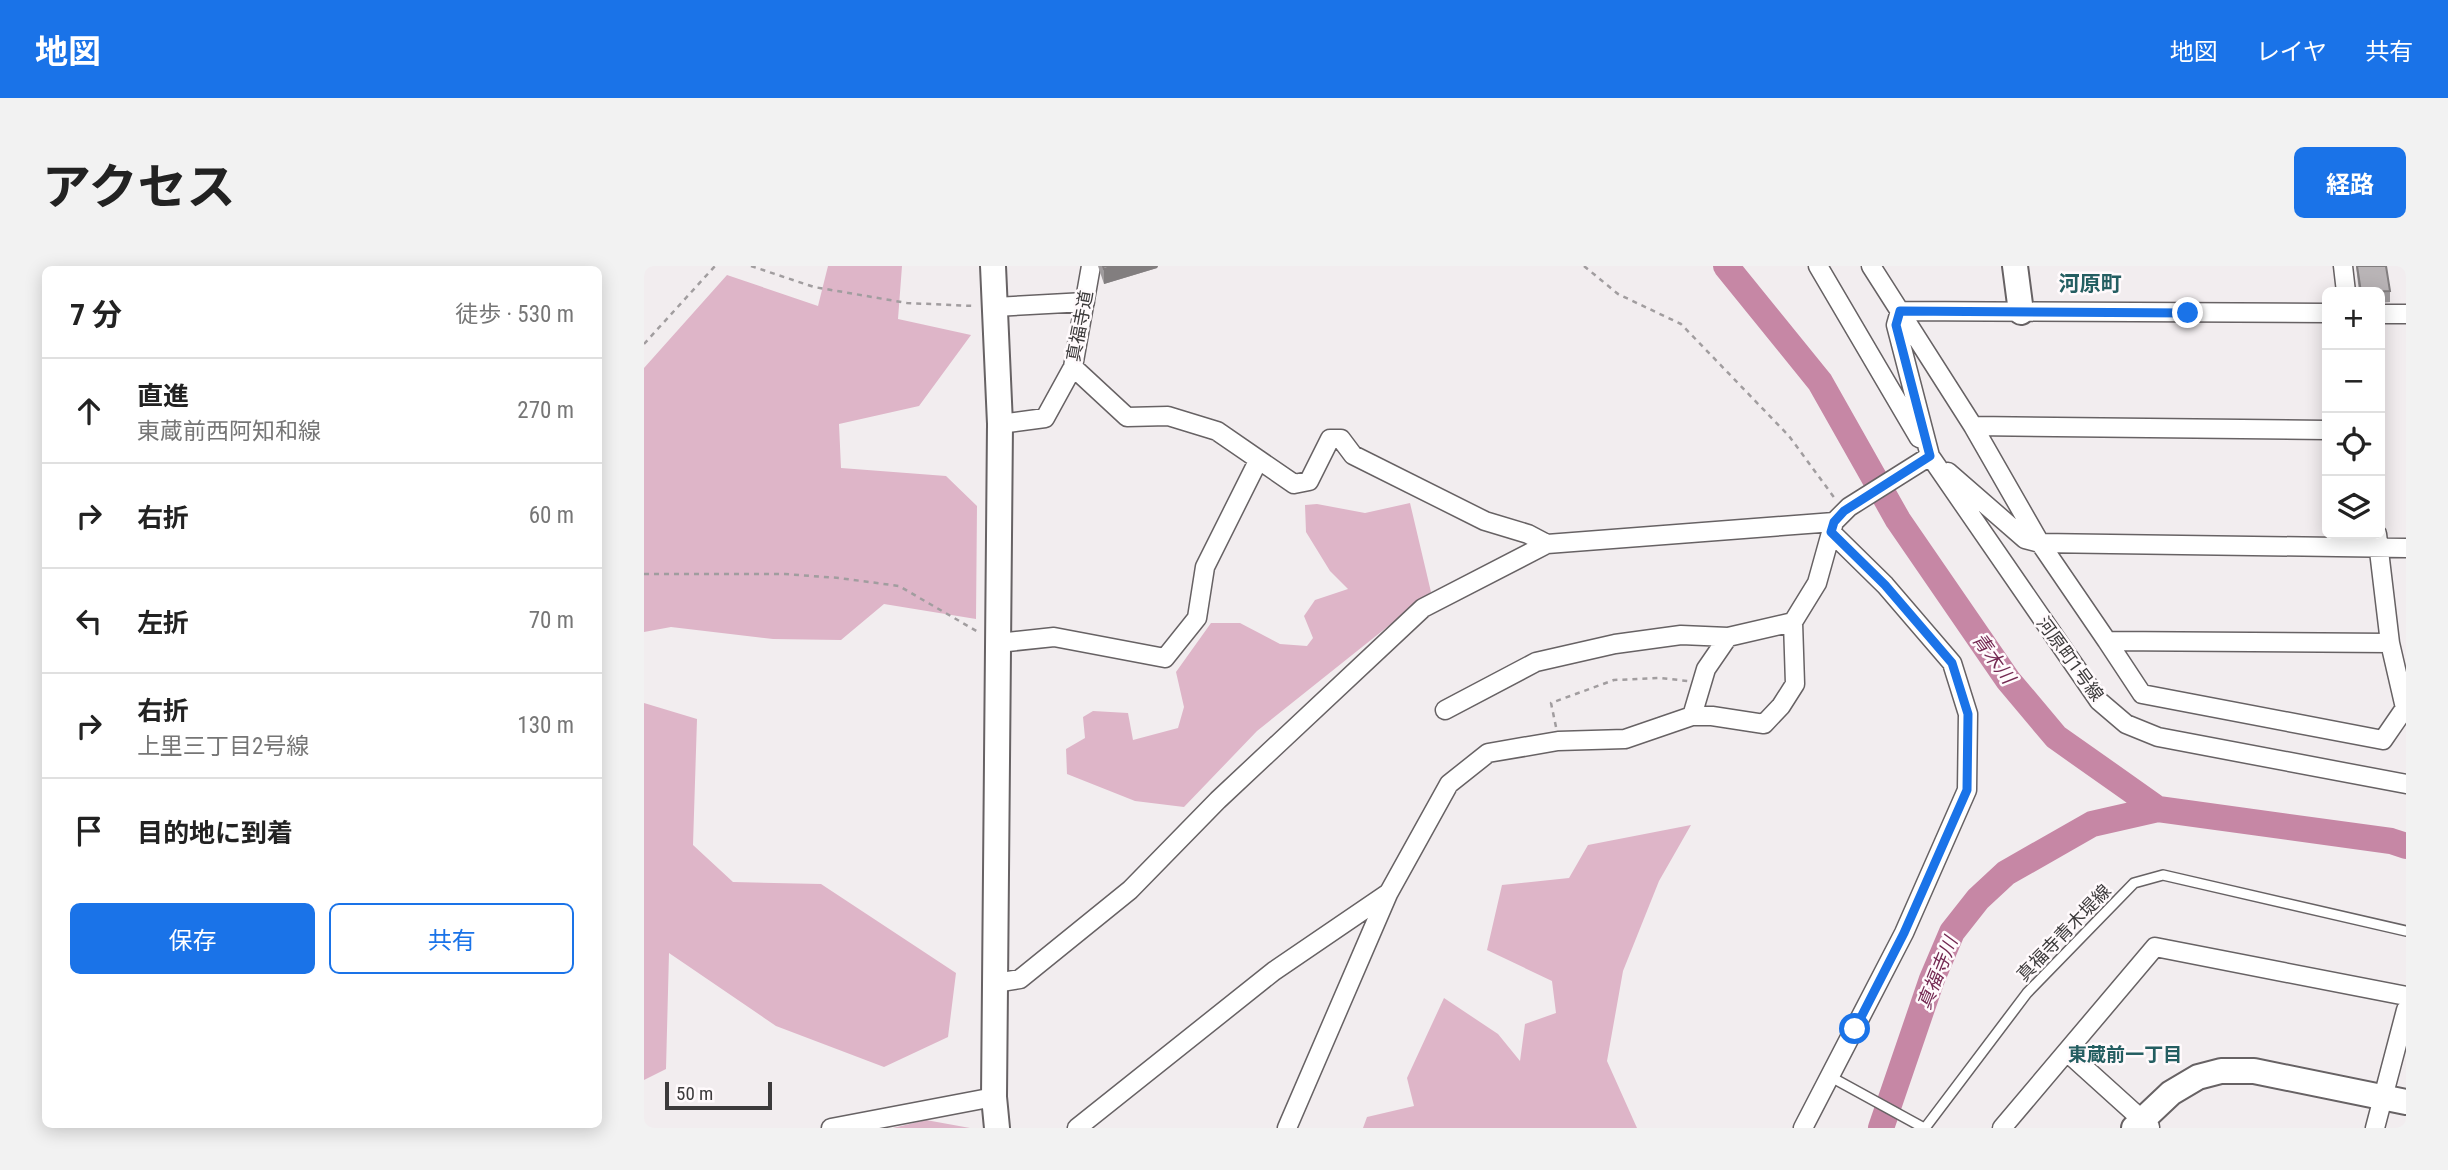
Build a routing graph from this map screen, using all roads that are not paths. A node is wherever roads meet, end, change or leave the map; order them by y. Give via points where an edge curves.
1 (993, 266) edge
2 (1091, 266) edge
3 (1818, 266) edge
4 (1871, 266) edge
5 (2015, 266) edge
6 (2343, 266) edge
7 (2345, 287) edge
8 (1085, 302) junction
9 (995, 307) junction
10 (1900, 311) junction
11 (2021, 312) junction
12 (2322, 313) edge
13 (2385, 314) edge
14 (2406, 314) edge
15 (1073, 367) junction
16 (1000, 424) junction
17 (1973, 426) junction
18 (2322, 430) edge
19 (1930, 456) junction
20 (1258, 461) junction
21 (1840, 518) junction
22 (2378, 541) edge
23 (2040, 543) junction
24 (1547, 544) junction
25 (2406, 548) edge
26 (1793, 622) junction
27 (1728, 637) junction
28 (2107, 641) junction
29 (998, 643) junction
30 (2390, 643) junction
31 (2405, 708) edge
32 (1446, 710) dead end
33 (1692, 716) junction
34 (2406, 784) edge
35 (1388, 894) junction
36 (2406, 930) edge
37 (995, 983) junction
38 (2406, 996) edge
39 (2406, 1010) edge
40 (2067, 1052) junction
41 (1831, 1077) junction
42 (994, 1097) junction
43 (2395, 1100) edge
44 (2142, 1125) edge
45 (831, 1128) edge
46 (997, 1128) edge
47 (1077, 1128) edge
48 (1286, 1128) edge
49 (1803, 1128) edge
50 (1925, 1128) edge
51 (2001, 1128) edge
52 (2375, 1128) edge

1 - 9 street
2 - 8 street, 真福寺道
3 - 19 street
4 - 10 street
5 - 11 street
6 - 7 street
8 - 9 street
8 - 15 street, 真福寺道
9 - 16 street
10 - 11 street
10 - 17 street
10 - 19 street via 1896,325
11 - 12 street
13 - 14 street
15 - 16 street, 真福寺道 via 1045,418
15 - 20 street via 1127,417 1168,416 1217,432
16 - 29 street
17 - 18 street
17 - 23 street
19 - 21 street
19 - 23 street via 2025,539
19 - 34 street, 河原町1号線 via 2083,682 2126,724 2158,737
20 - 24 street via 1294,484 1309,481 1331,439 1341,439 1353,455 1485,521
20 - 29 street via 1205,567 1196,618 1164,658 1055,637
21 - 24 street
21 - 26 street via 1818,583
21 - 41 street via 1885,585 1952,663 1968,714 1967,790 1904,933
22 - 23 street
22 - 25 street
22 - 30 street
23 - 28 street
24 - 37 street via 1423,608 1218,800 1130,890 1020,979
26 - 27 street
26 - 33 street via 1795,684 1764,724
27 - 32 street via 1681,635 1536,662
27 - 33 street via 1706,669
28 - 30 street
28 - 31 street via 2142,694 2383,740
29 - 37 street
30 - 31 street
33 - 35 street via 1625,739 1558,741 1488,753 1449,784
35 - 47 street via 1273,971
35 - 48 street
36 - 50 lane, 真福寺青木堤線 via 2163,875 2134,883 2027,993
37 - 42 street
38 - 40 street via 2155,947
39 - 43 street
40 - 44 street
40 - 51 street
41 - 49 street
41 - 50 lane
42 - 45 street
42 - 46 street
43 - 44 street via 2254,1071 2221,1071 2198,1077 2171,1093
43 - 52 street

